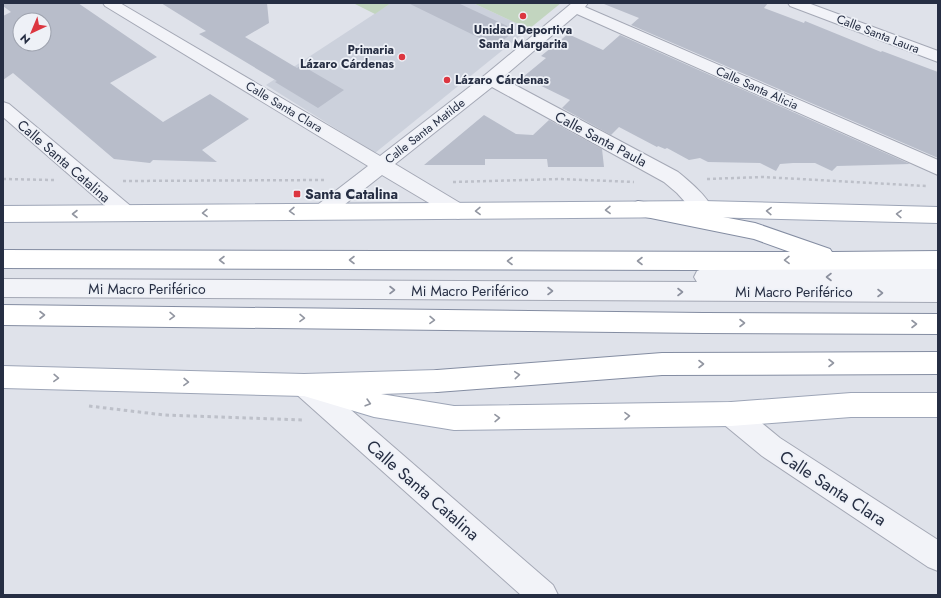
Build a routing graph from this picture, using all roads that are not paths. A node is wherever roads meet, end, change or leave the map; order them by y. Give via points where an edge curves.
1 (110, 3) edge
2 (795, 3) edge
3 (578, 5) edge
4 (938, 57) edge
5 (491, 79) junction
6 (3, 108) edge
7 (382, 166) junction
8 (938, 168) edge
9 (638, 209) junction
10 (703, 209) junction
11 (323, 211) junction
12 (458, 211) junction
13 (126, 213) junction
14 (3, 214) edge
15 (23, 214) junction
16 (938, 216) edge
17 (3, 220) edge
18 (3, 259) edge
19 (835, 260) junction
20 (938, 260) edge
21 (3, 276) edge
22 (938, 277) edge
23 (3, 288) edge
24 (938, 293) edge
25 (3, 315) edge
26 (938, 324) edge
27 (938, 363) edge
28 (3, 377) edge
29 (26, 377) junction
30 (3, 385) edge
31 (304, 385) junction
32 (938, 405) edge
33 (731, 414) junction
34 (938, 557) edge
35 (543, 595) edge

1 - 7 street, Calle Santa Clara
2 - 4 street, Calle Santa Laura
3 - 5 street, Calle Santa Matilde
3 - 8 street, Calle Santa Alicia
5 - 7 street, Calle Santa Matilde
5 - 10 street, Calle Santa Paula via 659,170 674,180
6 - 13 street, Calle Santa Catalina
7 - 11 street, Calle Santa Matilde
7 - 12 street, Calle Santa Clara
9 - 10 main road
9 -> 12 main road
9 - 19 main road via 755,231
16 -> 10 main road
11 - 12 main road
11 -> 13 main road
13 -> 15 main road
14 - 15 main road
15 - 17 main road
19 -> 18 main road
19 - 20 main road
22 -> 21 street, Mi Macro Periférico
23 -> 24 street, Mi Macro Periférico
25 -> 26 main road
31 -> 27 main road via 437,381 662,364
28 - 29 main road
29 - 30 main road
29 -> 31 main road
31 -> 33 main road via 374,405 454,418
31 - 35 street, Calle Santa Catalina
32 - 33 main road via 851,405
33 - 34 street, Calle Santa Clara via 771,447

